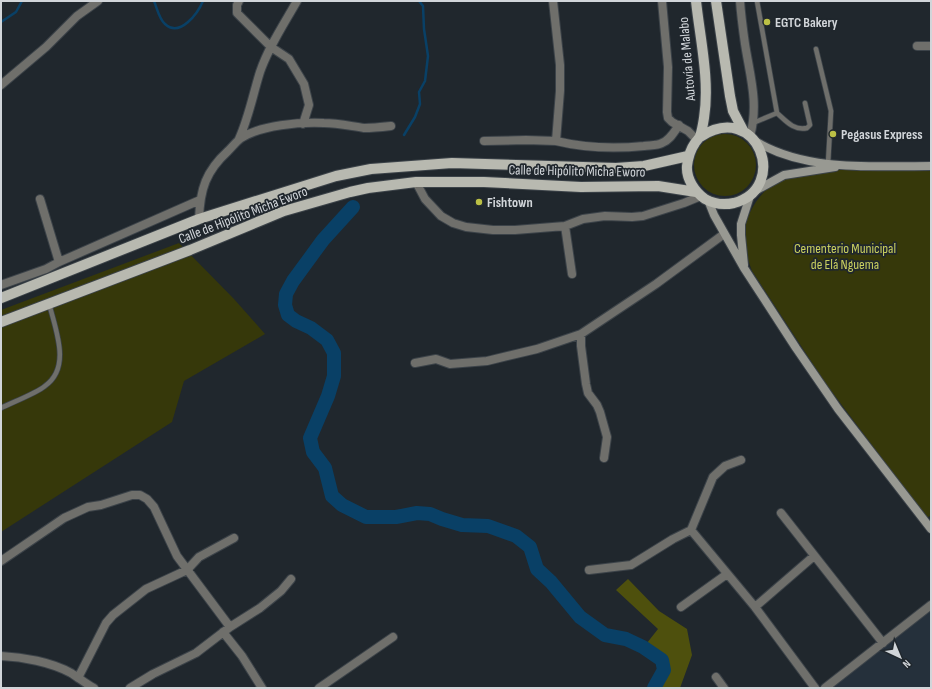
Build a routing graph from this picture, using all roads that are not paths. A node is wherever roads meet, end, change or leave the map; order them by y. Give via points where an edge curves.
1 (98, 1) edge
2 (239, 1) edge
3 (298, 1) edge
4 (553, 1) edge
5 (662, 1) edge
6 (696, 1) edge
7 (716, 1) edge
8 (740, 1) edge
9 (757, 1) edge
10 (270, 46) junction
11 (917, 46) dead end
12 (931, 46) edge
13 (816, 49) dead end
14 (1, 85) edge
15 (805, 103) dead end
16 (777, 113) junction
17 (303, 124) junction
18 (753, 124) junction
19 (679, 125) junction
20 (391, 126) dead end
21 (750, 136) junction
22 (239, 139) junction
23 (699, 139) junction
24 (484, 141) dead end
25 (556, 141) junction
26 (688, 156) junction
27 (828, 164) junction
28 (839, 166) junction
29 (931, 166) edge
30 (416, 182) junction
31 (752, 193) junction
32 (702, 196) junction
33 (40, 199) dead end
34 (200, 200) junction
35 (199, 219) junction
36 (565, 226) junction
37 (724, 234) junction
38 (59, 262) junction
39 (744, 268) junction
40 (572, 274) dead end
41 (1, 285) edge
42 (1, 298) edge
43 (49, 303) junction
44 (1, 322) edge
45 (581, 334) junction
46 (415, 363) dead end
47 (1, 408) edge
48 (604, 458) dead end
49 (741, 460) dead end
50 (781, 513) dead end
51 (931, 529) edge
52 (691, 530) junction
53 (234, 538) dead end
54 (814, 556) junction
55 (1, 561) edge
56 (187, 570) junction
57 (588, 570) dead end
58 (727, 574) junction
59 (291, 579) dead end
60 (931, 605) edge
61 (681, 607) dead end
62 (755, 607) junction
63 (226, 629) junction
64 (393, 637) dead end
65 (883, 643) junction
66 (1, 656) edge
67 (716, 677) dead end
68 (78, 678) junction
69 (94, 688) edge
70 (130, 688) edge
71 (262, 688) edge
72 (319, 688) edge
73 (724, 688) edge
74 (815, 688) edge
75 (825, 688) edge

1 - 14 street via 77,16 46,47
2 - 10 street via 237,13
3 - 10 street
4 - 25 street via 560,65
5 - 19 street via 668,67 667,112 668,118
6 - 23 main road, Autovía de Malabo via 706,105
7 - 21 main road via 733,111
8 - 18 street via 753,88
9 - 16 lane
10 - 17 street via 289,59 304,84 309,105
10 - 22 street
11 - 12 street
13 - 27 lane via 831,111
15 - 16 lane via 810,125 807,128 794,127
16 - 18 lane
17 - 20 street via 325,123 365,128
17 - 22 street via 267,128
18 - 21 street
19 - 23 street
19 - 25 street via 669,139 650,145 626,148 593,147
21 - 23 main road via 733,128 721,128 710,131
21 - 27 street via 771,149 792,157
21 - 31 main road via 762,152 764,166 762,179
22 - 34 street via 213,166
23 - 26 main road
24 - 25 street
26 - 32 main road via 690,181
26 - 35 main road, Calle de Hipólito Micha Eworo via 644,166 616,168 452,163 372,169 336,176
27 - 28 street
28 - 29 street
28 - 31 street via 784,175
30 - 32 main road, Calle de Hipólito Micha Eworo via 484,182 581,187 658,186
30 - 36 street via 425,198 441,216 466,228 515,230
30 - 43 main road, Calle de Hipólito Micha Eworo via 350,192 284,211 190,250
31 - 32 main road via 740,201 729,204 718,204
31 - 39 street via 741,224
32 - 36 street via 643,216 605,216 583,219
32 - 37 street
33 - 38 street
34 - 35 street
34 - 38 street
35 - 42 main road, Calle de Hipólito Micha Eworo
36 - 40 street
37 - 39 street
37 - 45 street via 656,284
38 - 41 street
39 - 51 street via 838,409
43 - 44 main road, Calle de Hipólito Micha Eworo
43 - 47 lane via 60,351 60,366 45,386
45 - 46 street via 537,349 487,361 450,364 436,359
45 - 48 street via 588,393 597,405 607,436
49 - 52 street via 725,466 713,477
50 - 54 street
52 - 57 street via 631,564
52 - 58 street
53 - 56 street via 199,557
54 - 62 street
54 - 65 street
55 - 56 street via 64,518 88,507 140,495 154,507 177,556
56 - 63 street
56 - 68 street via 146,589 113,615 106,623
58 - 61 street
58 - 62 street
59 - 63 street via 260,608
60 - 65 street
62 - 74 street
63 - 70 street via 196,653
63 - 71 street
64 - 72 street
65 - 75 street
66 - 68 street via 48,664
67 - 73 street
68 - 69 street

